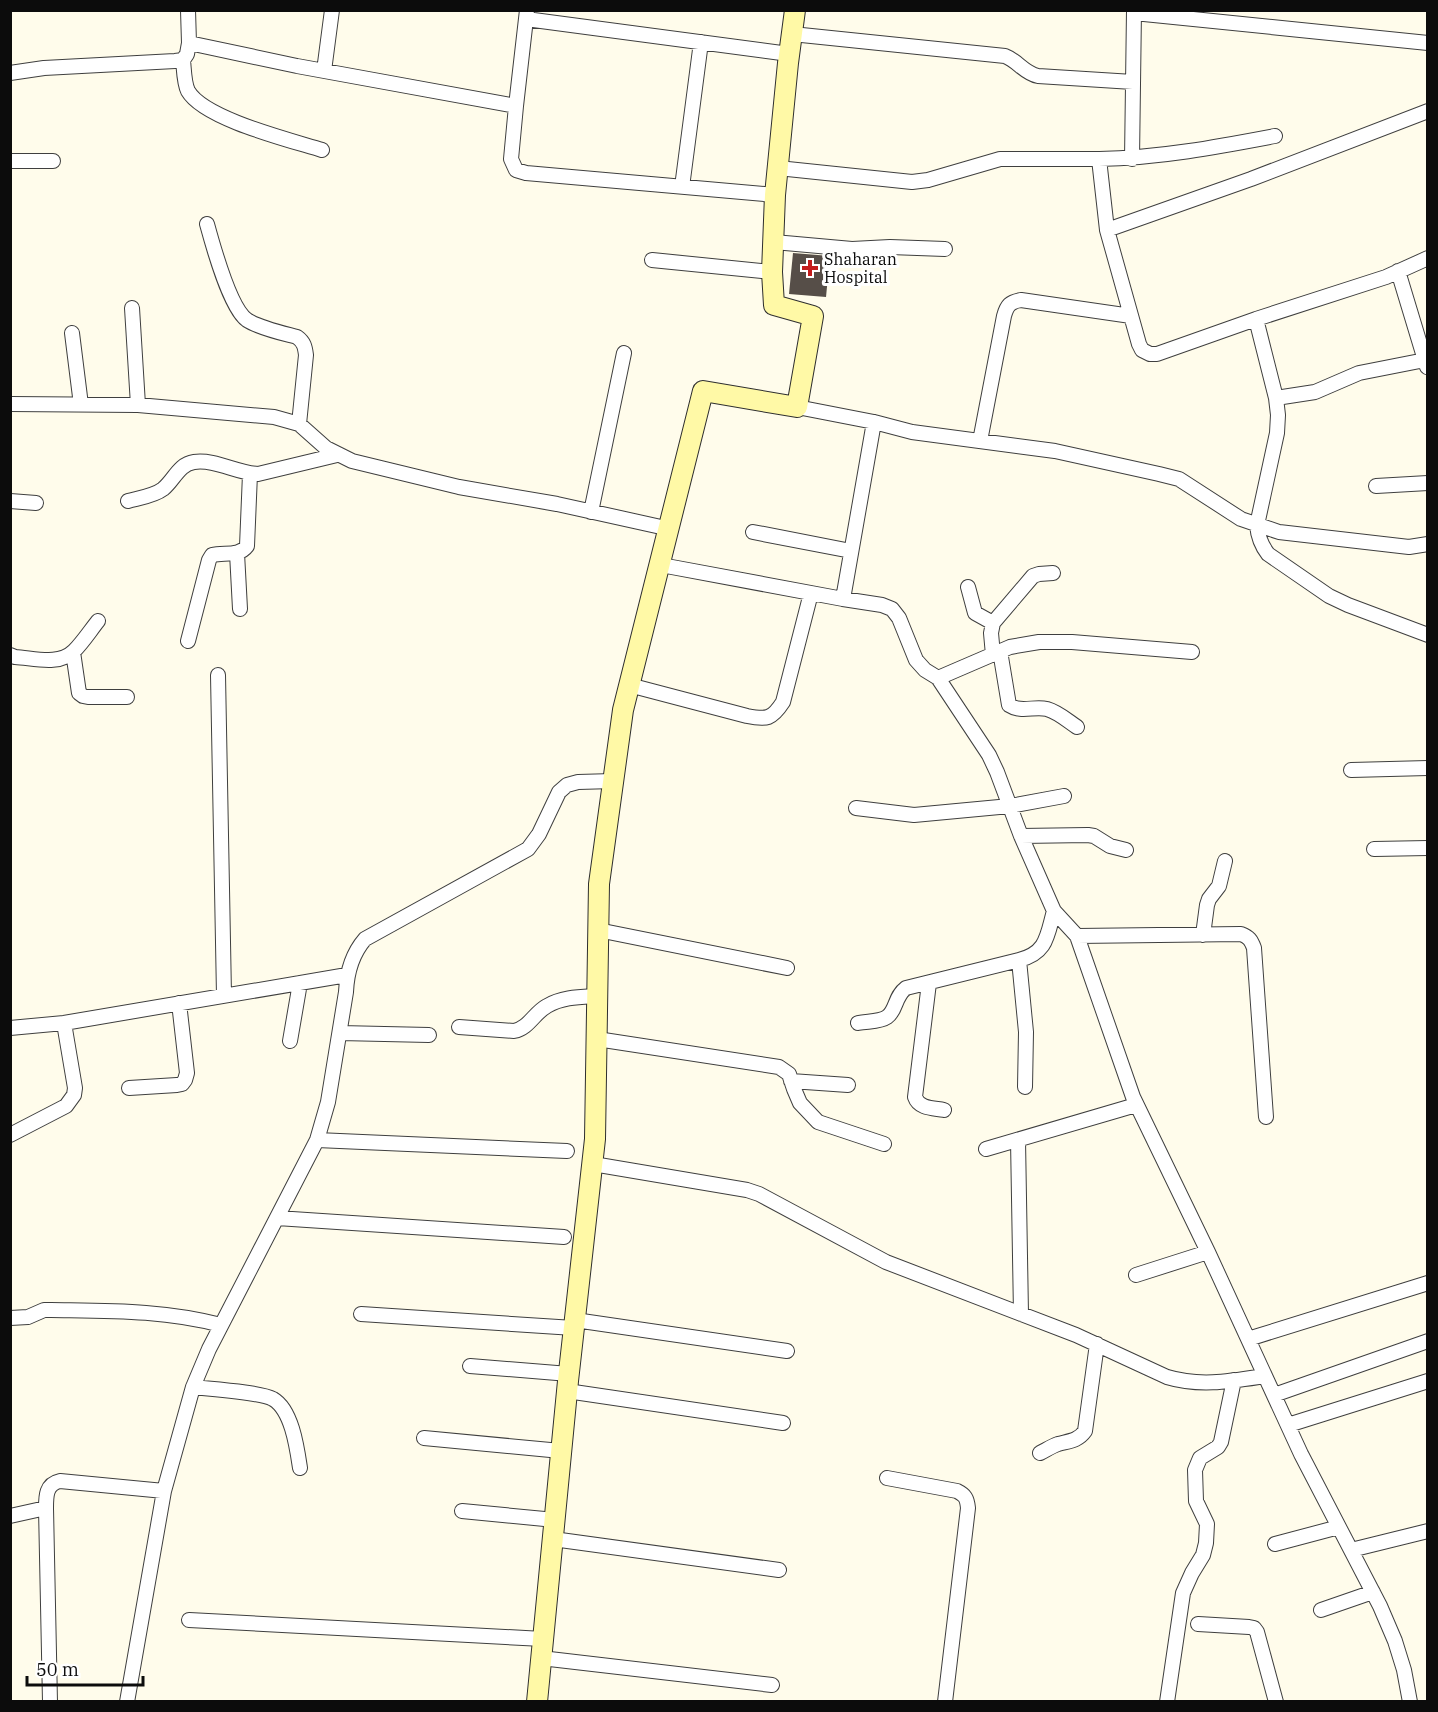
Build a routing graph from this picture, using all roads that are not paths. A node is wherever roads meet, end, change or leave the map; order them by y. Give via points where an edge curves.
1 (188, 10) edge
2 (332, 10) edge
3 (795, 10) edge
4 (1134, 12) edge
5 (526, 15) edge
6 (792, 34) junction
7 (701, 42) junction
8 (189, 43) junction
9 (1428, 43) edge
10 (789, 54) junction
11 (183, 60) junction
12 (324, 71) junction
13 (10, 73) edge
14 (1133, 82) junction
15 (516, 106) junction
16 (1428, 111) edge
17 (1275, 136) dead end
18 (322, 150) dead end
19 (1099, 159) junction
20 (1132, 159) junction
21 (10, 161) edge
22 (53, 161) dead end
23 (778, 168) junction
24 (682, 187) junction
25 (775, 195) junction
26 (207, 224) dead end
27 (1107, 230) junction
28 (774, 242) junction
29 (945, 249) dead end
30 (1428, 258) edge
31 (652, 260) dead end
32 (1398, 271) junction
33 (772, 272) junction
34 (132, 308) dead end
35 (1131, 316) junction
36 (1256, 319) junction
37 (72, 333) dead end
38 (624, 353) dead end
39 (1426, 364) edge
40 (1276, 398) junction
41 (10, 404) edge
42 (81, 405) junction
43 (138, 405) junction
44 (798, 406) junction
45 (874, 422) junction
46 (299, 424) junction
47 (980, 441) junction
48 (337, 455) junction
49 (250, 474) junction
50 (1428, 483) edge
51 (1376, 486) dead end
52 (10, 501) edge
53 (128, 501) dead end
54 (36, 503) dead end
55 (591, 512) junction
56 (1257, 525) junction
57 (670, 529) junction
58 (753, 532) dead end
59 (1428, 544) edge
60 (851, 551) junction
61 (237, 553) junction
62 (661, 565) junction
63 (1053, 573) dead end
64 (968, 586) dead end
65 (811, 593) junction
66 (843, 599) junction
67 (240, 609) dead end
68 (98, 621) dead end
69 (993, 624) junction
70 (1428, 635) edge
71 (188, 641) dead end
72 (74, 652) junction
73 (1192, 652) dead end
74 (997, 653) junction
75 (10, 655) edge
76 (218, 675) dead end
77 (938, 678) junction
78 (629, 685) junction
79 (127, 697) dead end
80 (1077, 727) dead end
81 (1428, 768) edge
82 (1351, 770) dead end
83 (613, 781) junction
84 (1064, 796) dead end
85 (1010, 806) junction
86 (856, 808) dead end
87 (1021, 836) junction
88 (1428, 848) edge
89 (1374, 849) dead end
90 (1126, 850) dead end
91 (1225, 861) dead end
92 (1054, 911) junction
93 (598, 930) junction
94 (1203, 935) junction
95 (1077, 936) junction
96 (1019, 960) junction
97 (787, 968) dead end
98 (347, 975) junction
99 (300, 983) junction
100 (929, 983) junction
101 (224, 995) junction
102 (597, 996) junction
103 (179, 1003) junction
104 (64, 1023) junction
105 (858, 1023) dead end
106 (459, 1027) dead end
107 (10, 1028) edge
108 (340, 1033) junction
109 (429, 1035) dead end
110 (597, 1039) junction
111 (290, 1041) dead end
112 (791, 1081) junction
113 (848, 1085) dead end
114 (1025, 1087) dead end
115 (129, 1088) dead end
116 (1136, 1105) junction
117 (944, 1110) dead end
118 (1266, 1117) dead end
119 (10, 1135) edge
120 (317, 1140) junction
121 (1018, 1140) junction
122 (884, 1144) dead end
123 (986, 1149) dead end
124 (567, 1151) dead end
125 (593, 1164) junction
126 (277, 1218) junction
127 (564, 1237) dead end
128 (1208, 1252) junction
129 (1136, 1275) dead end
130 (1428, 1283) edge
131 (361, 1314) dead end
132 (1021, 1314) junction
133 (10, 1317) edge
134 (574, 1324) junction
135 (221, 1325) junction
136 (1248, 1339) junction
137 (1428, 1341) edge
138 (1097, 1344) junction
139 (787, 1351) dead end
140 (470, 1366) dead end
141 (1265, 1376) junction
142 (1234, 1380) junction
143 (1428, 1381) edge
144 (568, 1382) junction
145 (193, 1387) junction
146 (1274, 1395) junction
147 (783, 1423) dead end
148 (1288, 1425) junction
149 (424, 1438) dead end
150 (561, 1451) junction
151 (1040, 1453) dead end
152 (300, 1468) dead end
153 (887, 1478) dead end
154 (165, 1491) junction
155 (46, 1508) junction
156 (462, 1511) dead end
157 (10, 1516) edge
158 (1340, 1527) junction
159 (554, 1530) junction
160 (1428, 1532) edge
161 (1275, 1544) dead end
162 (1352, 1550) junction
163 (779, 1570) dead end
164 (1373, 1592) junction
165 (1321, 1610) dead end
166 (189, 1620) dead end
167 (1198, 1624) dead end
168 (542, 1649) junction
169 (772, 1685) dead end
170 (50, 1701) edge
171 (127, 1701) edge
172 (537, 1701) edge
173 (945, 1701) edge
174 (1167, 1701) edge
175 (1276, 1701) edge
176 (1410, 1701) edge

1 - 8 street
2 - 12 street
3 - 6 street
4 - 9 street
4 - 14 street
5 - 7 street
5 - 15 street
6 - 10 street
6 - 14 street via 1005,56 1038,76
7 - 10 street
7 - 24 street
8 - 11 street
8 - 12 street
10 - 23 street
11 - 13 street
11 - 18 street via 187,89 206,109
12 - 15 street
14 - 20 street
15 - 24 street via 511,159 516,170
16 - 27 street
17 - 20 street
19 - 20 street
19 - 23 street via 1000,159 912,182
19 - 27 street
21 - 22 street
23 - 25 street
24 - 25 street
25 - 28 street
26 - 46 street via 217,260 245,319 302,340 305,346
27 - 35 street
28 - 29 street via 852,249
28 - 33 street
30 - 32 street
31 - 33 street
32 - 36 street
32 - 39 street
33 - 44 street via 774,305 813,316
34 - 43 street
35 - 36 street via 1142,350 1150,354
35 - 47 street via 1012,301 1004,316
36 - 40 street
37 - 42 street
38 - 55 street
39 - 40 street via 1359,373 1315,392
40 - 56 street via 1277,433
41 - 42 street
42 - 43 street
43 - 46 street via 274,417
44 - 45 street
44 - 57 street via 703,391
45 - 47 street via 912,432
45 - 60 street
46 - 48 street
47 - 56 street via 1055,451 1179,479
48 - 49 street
48 - 55 street via 459,487
49 - 53 street via 202,461 192,462 184,465 165,488
49 - 61 street via 247,546
50 - 51 street
52 - 54 street
55 - 57 street
56 - 59 street via 1279,532 1409,547
56 - 70 street via 1268,554 1310,584 1348,604
57 - 62 street
58 - 60 street
60 - 66 street
61 - 67 street
61 - 71 street via 219,553 209,560
62 - 65 street
62 - 78 street
63 - 69 street via 1033,576
64 - 69 street via 975,613
65 - 66 street
65 - 78 street via 783,702 770,717 747,716
66 - 77 street via 892,609 900,618 916,660
68 - 72 street
69 - 74 street via 990,633
72 - 75 street via 54,660
72 - 79 street via 79,693 88,697
73 - 74 street via 1039,642
74 - 77 street
74 - 80 street via 1009,705 1020,709 1044,708
76 - 101 street
77 - 85 street via 989,755
78 - 83 street
81 - 82 street
83 - 93 street via 599,884
83 - 98 street via 567,785 559,792 528,849 365,939 354,954
84 - 85 street
85 - 86 street via 914,815
85 - 87 street
87 - 90 street via 1088,834
87 - 92 street
88 - 89 street
91 - 94 street via 1219,886 1207,905
92 - 95 street
92 - 96 street via 1041,948 1035,955
93 - 97 street
93 - 102 street
94 - 95 street
94 - 118 street via 1241,934 1252,942
95 - 116 street
96 - 100 street
96 - 114 street via 1026,1032
98 - 99 street
98 - 108 street
99 - 101 street
99 - 111 street
100 - 105 street via 906,988 886,1018
100 - 117 street via 915,1097 922,1106
101 - 103 street
102 - 106 street via 555,1002 514,1031
102 - 110 street
103 - 104 street
103 - 115 street via 185,1080 177,1085
104 - 107 street
104 - 119 street via 74,1095 66,1106
108 - 109 street
108 - 120 street
110 - 112 street via 779,1067 789,1074
110 - 125 street
112 - 113 street
112 - 122 street via 800,1103 818,1122
116 - 121 street
116 - 128 street
120 - 124 street
120 - 126 street
121 - 123 street
121 - 132 street
125 - 132 street via 759,1194 886,1262
125 - 134 street
126 - 127 street
126 - 135 street
128 - 129 street
128 - 136 street
130 - 136 street
131 - 134 street
132 - 138 street
133 - 135 street via 28,1317 44,1310 150,1312
134 - 139 street
134 - 144 street
135 - 145 street
136 - 141 street
137 - 146 street
138 - 142 street via 1182,1382
138 - 151 street via 1085,1431 1075,1440
140 - 144 street
141 - 142 street
141 - 146 street
142 - 174 street via 1221,1442 1200,1458 1195,1470 1196,1501 1207,1524 1206,1543 1183,1593
143 - 148 street
144 - 147 street
144 - 150 street
145 - 152 street via 265,1396 278,1403 296,1440
145 - 154 street
146 - 148 street
148 - 158 street
149 - 150 street
150 - 159 street
153 - 173 street via 957,1491 967,1499
154 - 155 street via 60,1481 49,1487
154 - 171 street
155 - 157 street
155 - 170 street
156 - 159 street
158 - 161 street
158 - 162 street
159 - 163 street
159 - 168 street
160 - 162 street
162 - 164 street
164 - 165 street
164 - 176 street via 1395,1641
166 - 168 street
167 - 175 street via 1254,1628
168 - 169 street
168 - 172 street

